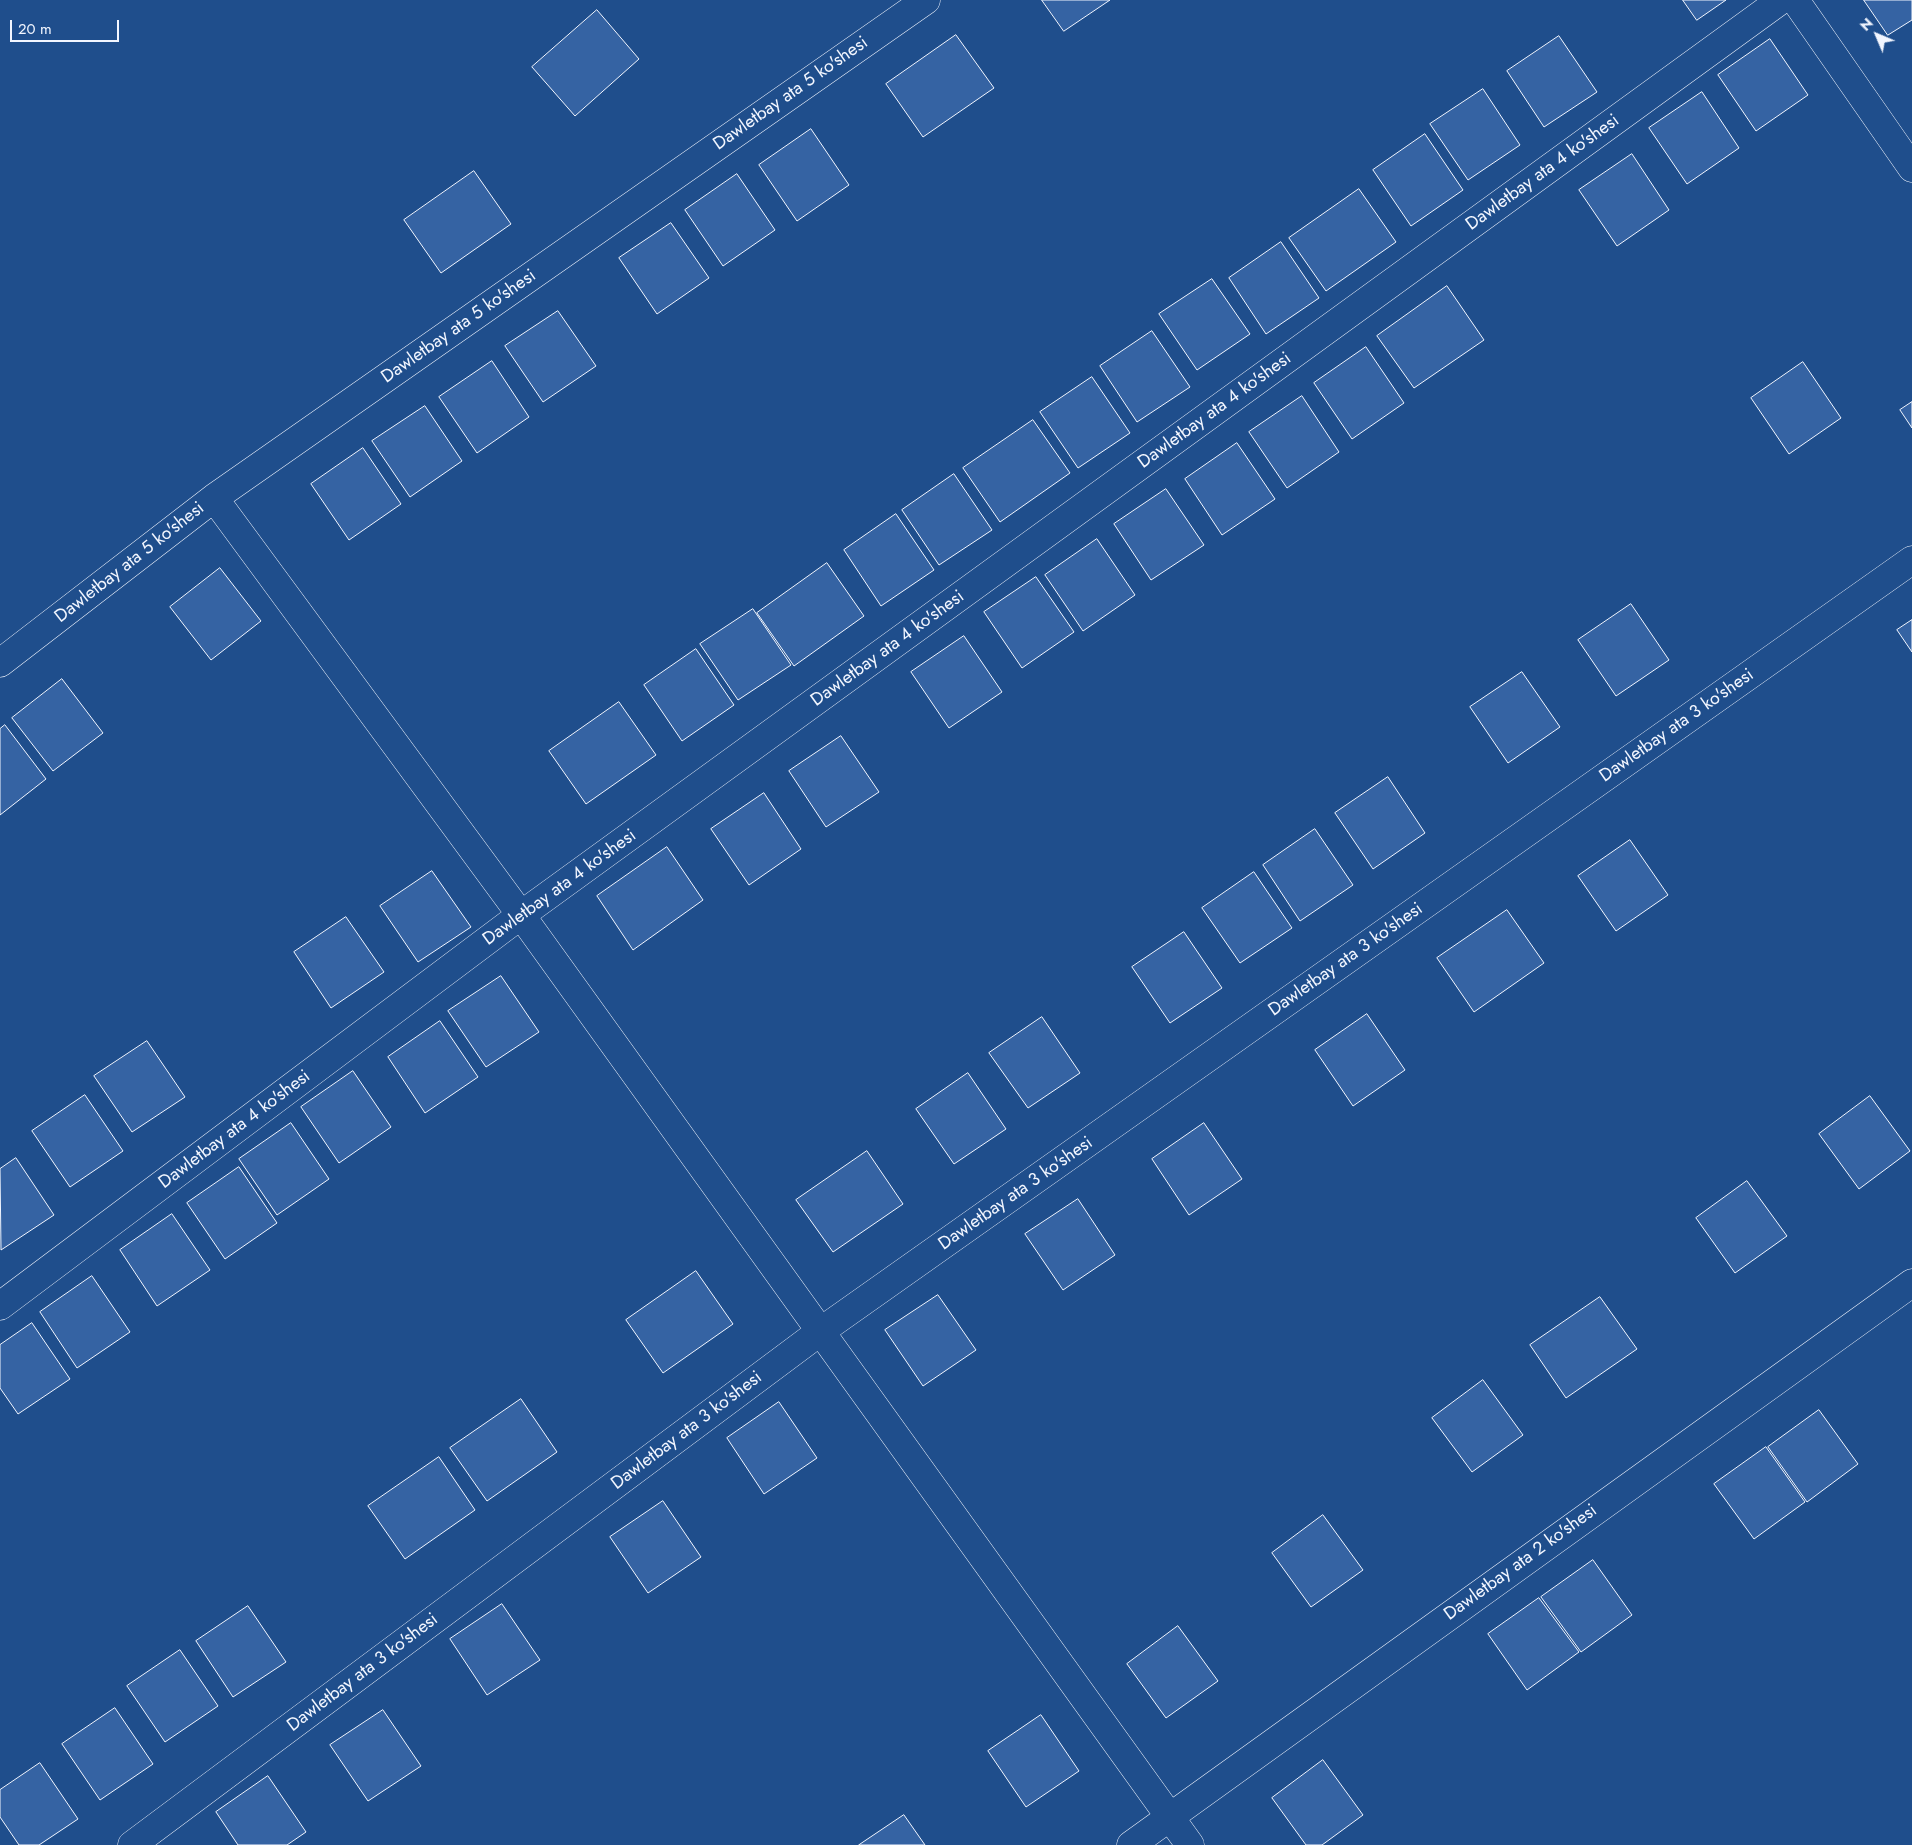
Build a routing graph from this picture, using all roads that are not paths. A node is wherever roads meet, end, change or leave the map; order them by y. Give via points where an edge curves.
1 (926, 0) edge
2 (1781, 0) edge
3 (1795, 0) edge
4 (1912, 168) edge
5 (214, 498) junction
6 (1912, 560) edge
7 (0, 664) edge
8 (521, 915) junction
9 (1912, 1283) edge
10 (0, 1306) edge
11 (821, 1331) junction
12 (1168, 1816) junction
13 (132, 1845) edge
14 (1131, 1845) edge
15 (1190, 1845) edge

1 - 5 street, Dawletbay ata 5 ko'shesi
2 - 8 street, Dawletbay ata 4 ko'shesi
3 - 4 street
5 - 7 street, Dawletbay ata 5 ko'shesi
5 - 8 street
6 - 11 street, Dawletbay ata 3 ko'shesi
8 - 10 street, Dawletbay ata 4 ko'shesi
8 - 11 street
9 - 12 street, Dawletbay ata 2 ko'shesi
11 - 12 street
11 - 13 street, Dawletbay ata 3 ko'shesi
12 - 14 street, Dawletbay ata 2 ko'shesi
12 - 15 street

